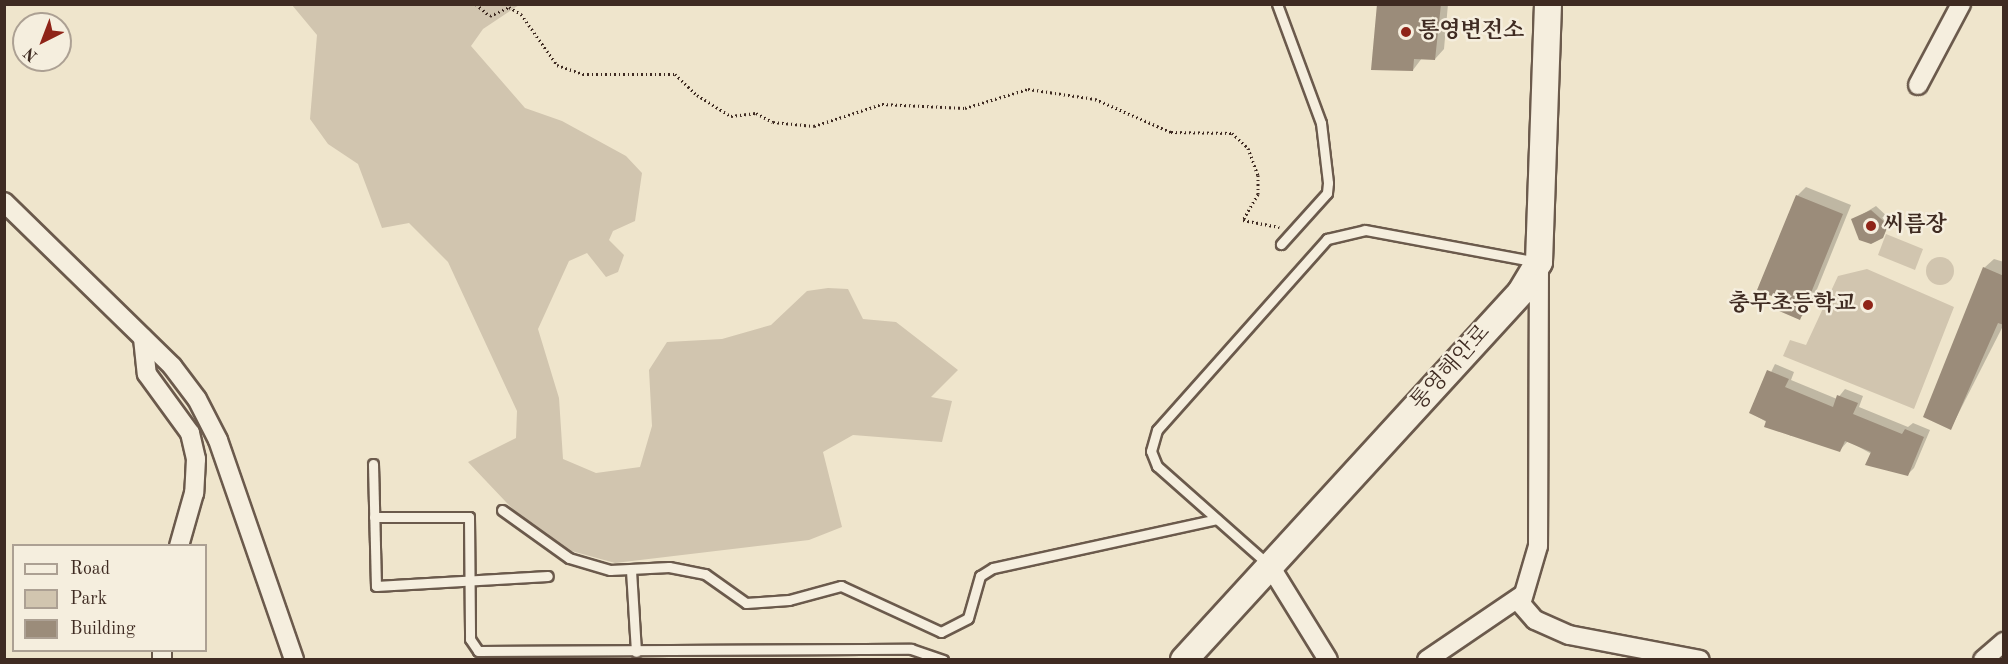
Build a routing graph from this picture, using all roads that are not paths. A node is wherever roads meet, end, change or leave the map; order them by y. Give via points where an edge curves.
1 (1277, 4) edge
2 (1548, 4) edge
3 (1962, 4) edge
4 (1918, 85) dead end
5 (4, 202) edge
6 (1281, 244) dead end
7 (1539, 262) junction
8 (143, 338) junction
9 (373, 464) dead end
10 (502, 510) dead end
11 (374, 518) junction
12 (1217, 519) junction
13 (180, 544) edge
14 (1270, 566) junction
15 (630, 570) junction
16 (548, 576) dead end
17 (470, 582) junction
18 (1521, 596) junction
19 (2004, 642) edge
20 (636, 652) junction
21 (294, 660) edge
22 (943, 660) edge
23 (1184, 660) edge
24 (1328, 660) edge
25 (1427, 660) edge
26 (1700, 660) edge
27 (1983, 660) edge

1 - 6 lane via 1327,152 1327,193
2 - 7 street, 통영해안로
3 - 4 street
5 - 8 street
7 - 12 lane via 1365,230 1327,239 1157,430 1151,451 1157,466
7 - 14 street, 통영해안로 via 1521,292
7 - 18 street via 1538,546
8 - 13 street via 147,374 190,433 196,459 194,493
8 - 21 street via 197,399 218,440
9 - 11 lane
10 - 15 lane via 569,558
11 - 17 lane via 470,517
11 - 17 lane via 376,586
12 - 14 lane
12 - 15 lane via 993,567 980,576 968,618 941,632 841,586 789,600 746,603 705,574 669,567
14 - 23 street, 통영해안로
14 - 24 street
15 - 20 lane
16 - 17 lane
17 - 20 lane via 470,639 478,651
18 - 25 street
18 - 26 street via 1535,620 1569,635
19 - 27 street
20 - 22 lane via 911,649

